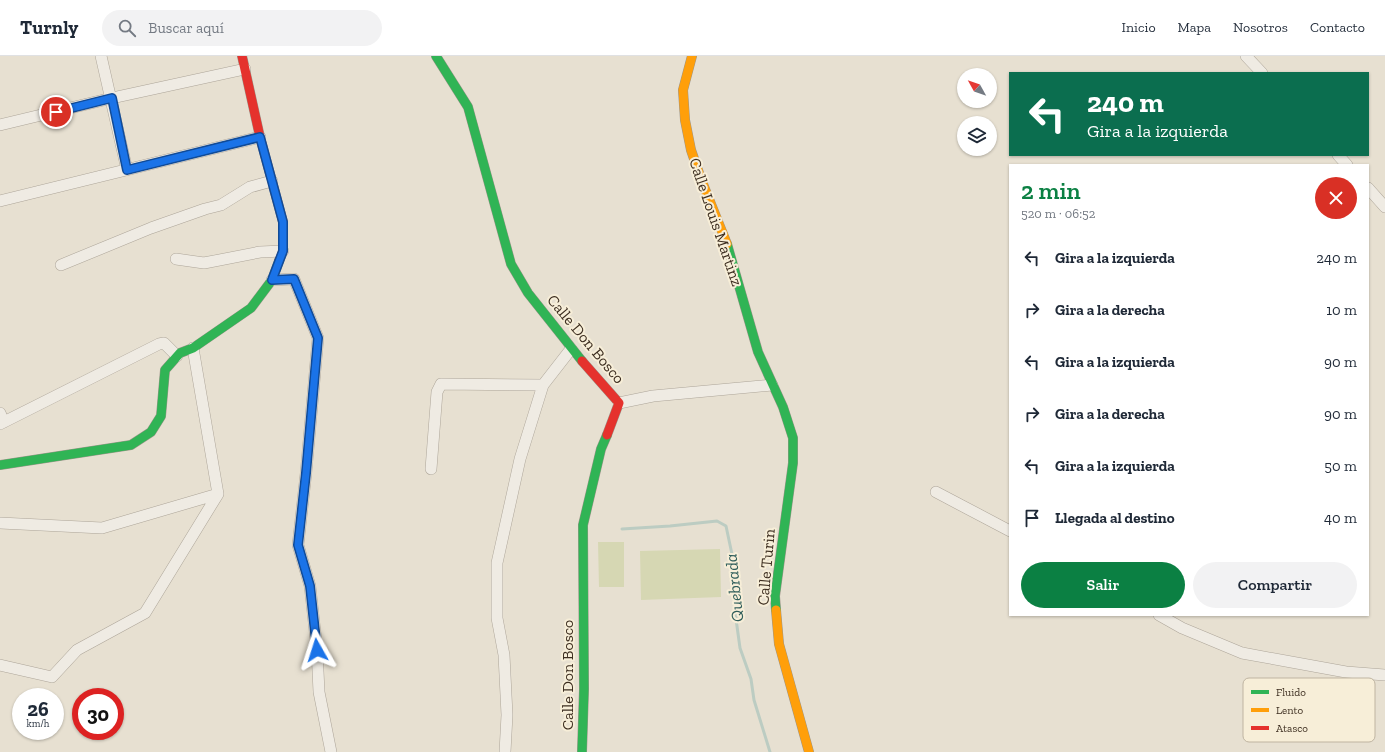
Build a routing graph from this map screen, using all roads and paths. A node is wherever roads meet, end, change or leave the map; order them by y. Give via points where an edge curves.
1 (101, 56) edge
2 (242, 56) edge
3 (436, 56) edge
4 (692, 56) edge
5 (1246, 56) edge
6 (245, 69) junction
7 (1261, 72) edge
8 (112, 98) junction
9 (0, 125) edge
10 (260, 137) junction
11 (1339, 156) edge
12 (1346, 164) edge
13 (127, 170) junction
14 (272, 181) junction
15 (1369, 189) edge
16 (0, 201) edge
17 (1385, 207) edge
18 (283, 251) junction
19 (176, 259) dead end
20 (61, 265) dead end
21 (272, 280) junction
22 (193, 348) junction
23 (571, 349) junction
24 (177, 356) junction
25 (543, 385) junction
26 (772, 385) junction
27 (619, 403) junction
28 (1, 420) edge
29 (0, 465) edge
30 (431, 469) dead end
31 (936, 492) dead end
32 (218, 494) junction
33 (0, 523) edge
34 (1009, 530) edge
35 (1161, 616) edge
36 (0, 665) edge
37 (1385, 675) edge
38 (331, 752) edge
39 (505, 752) edge
40 (582, 752) edge
41 (808, 752) edge

1 - 8 street
2 - 6 street
3 - 23 street, Calle Don Bosco via 468,106 511,264 528,293
4 - 26 street, Calle Louis Martinz via 683,90 691,150 728,246 758,352
5 - 7 street
6 - 8 street
6 - 10 street
8 - 9 street
8 - 13 street
10 - 13 street
10 - 14 street
11 - 12 street
13 - 16 street
14 - 18 street via 283,222
14 - 20 street via 250,187 222,205 151,228
15 - 17 street
18 - 19 street via 260,252 204,262
18 - 21 street
21 - 22 street via 250,308
21 - 38 street via 294,279 318,338 298,545 310,586 319,692
22 - 24 street
22 - 32 street
23 - 25 street
23 - 27 street, Calle Don Bosco
24 - 28 street via 164,343 159,344
24 - 29 street via 165,370 161,416 151,432 131,445
25 - 30 street via 441,384 437,392
25 - 39 street via 520,459 497,563 497,618 504,655 507,715
26 - 27 street via 653,396
26 - 41 street, Calle Turin via 784,407 793,438 793,463 775,596 778,636
27 - 40 street, Calle Don Bosco via 601,449 583,525
31 - 34 street
32 - 33 street via 102,528
32 - 36 street via 145,613 77,650 52,677
35 - 37 street via 1182,628 1242,653 1346,672

